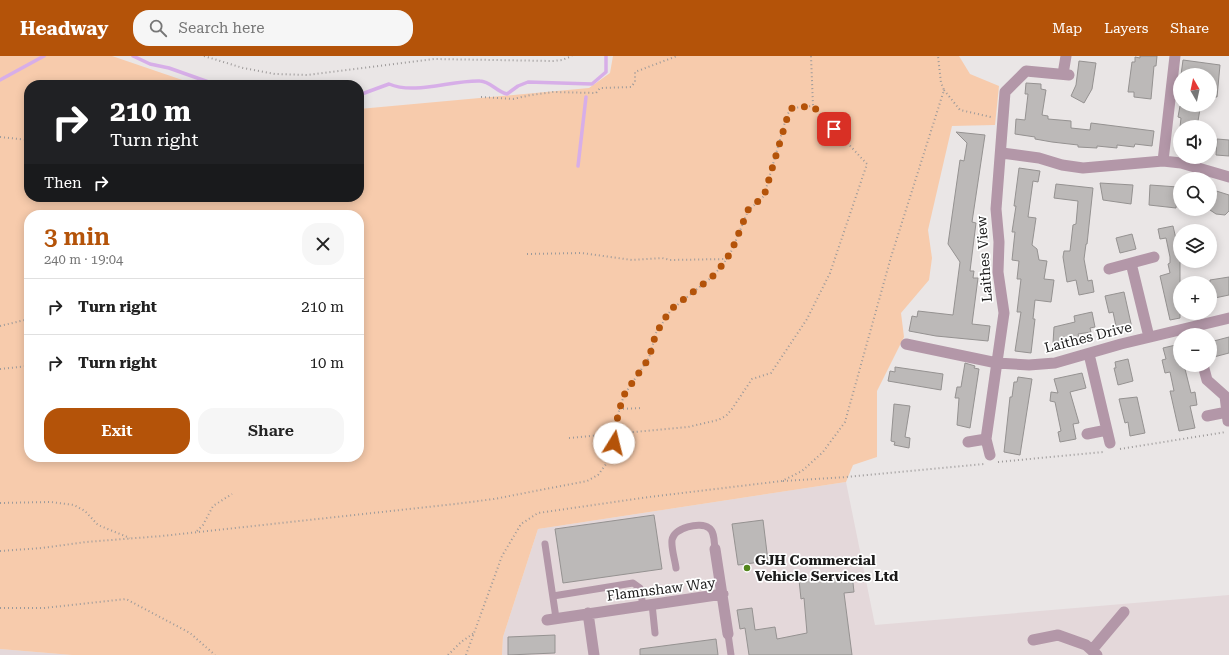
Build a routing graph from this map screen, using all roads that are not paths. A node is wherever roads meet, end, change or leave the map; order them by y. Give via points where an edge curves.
1 (1066, 56) edge
2 (1175, 56) edge
3 (1175, 68) edge
4 (1173, 104) edge
5 (1002, 153) junction
6 (1163, 161) junction
7 (1229, 177) edge
8 (1154, 257) dead end
9 (1131, 263) junction
10 (1109, 269) dead end
11 (1229, 318) edge
12 (1202, 328) edge
13 (1173, 334) edge
14 (1149, 337) junction
15 (906, 344) dead end
16 (1089, 354) junction
17 (997, 362) junction
18 (1205, 372) edge
19 (1207, 416) dead end
20 (1228, 422) edge
21 (1107, 430) junction
22 (1087, 434) dead end
23 (986, 439) junction
24 (968, 442) dead end
25 (1112, 448) road end
26 (991, 460) road end
27 (545, 544) dead end
28 (715, 549) joint
29 (676, 568) dead end
30 (722, 594) junction
31 (553, 596) junction
32 (647, 605) junction
33 (1124, 612) dead end
34 (588, 613) junction
35 (551, 619) joint
36 (655, 633) dead end
37 (728, 634) joint
38 (1033, 640) dead end
39 (1094, 653) edge
40 (594, 655) edge
41 (731, 655) edge

1 - 5 street, Laithes View via 1066,75 1026,71 1006,92
2 - 3 street
4 - 6 street
5 - 6 street via 1083,168
5 - 17 street, Laithes View via 996,208 998,272 1004,313
6 - 7 street via 1181,163
8 - 9 street
9 - 10 street
9 - 14 street
11 - 12 street, Laithes Drive
13 - 14 street, Laithes Drive
14 - 16 street, Laithes Drive
15 - 17 street, Laithes Drive
16 - 17 street, Laithes Drive via 1055,363 1029,365
16 - 21 street
17 - 23 street, Laithes View
18 - 20 street via 1208,380 1225,396
19 - 20 street
21 - 22 street
21 - 25 street
23 - 24 street
23 - 26 street
27 - 31 lane
28 - 29 lane via 713,533 709,528 703,526 680,529 672,541
28 - 30 street
30 - 32 street, Flamnshaw Way
30 - 37 street, Flamnshaw Way
31 - 32 lane via 633,583 640,588
31 - 35 lane
32 - 34 street, Flamnshaw Way
32 - 36 lane
33 - 39 street
34 - 35 street, Flamnshaw Way
34 - 40 street
37 - 41 lane
38 - 39 street via 1058,635 1086,645

